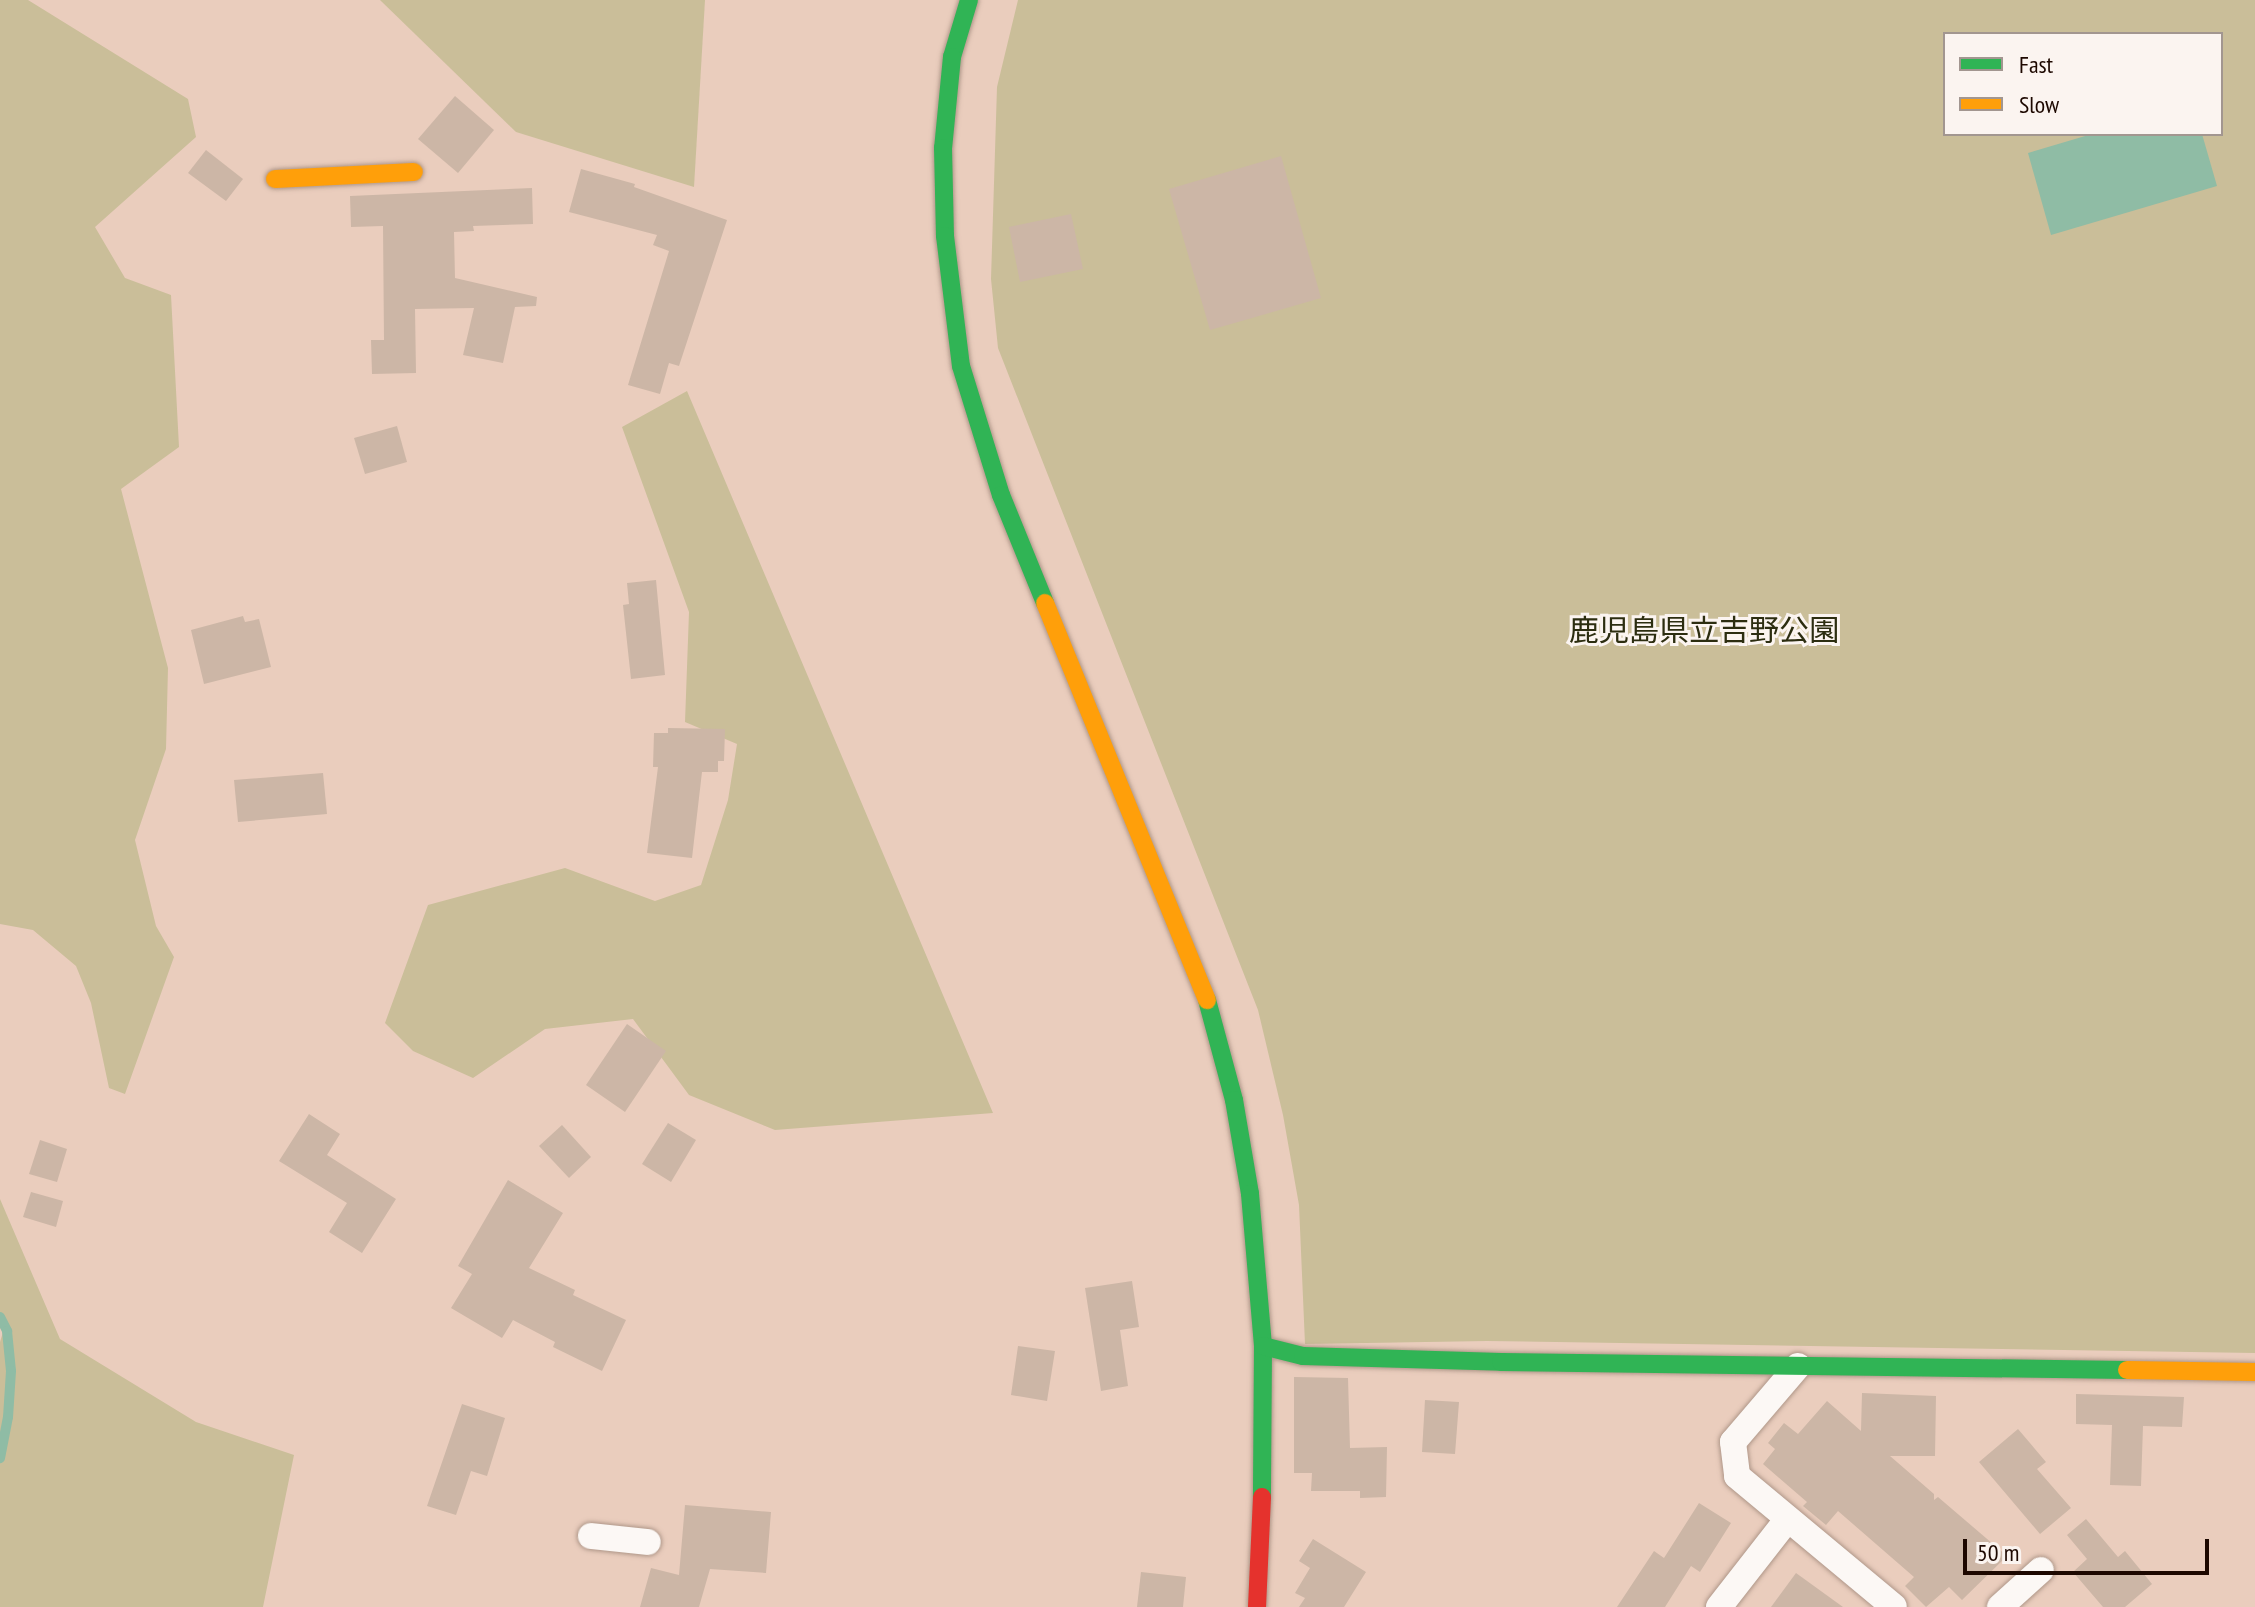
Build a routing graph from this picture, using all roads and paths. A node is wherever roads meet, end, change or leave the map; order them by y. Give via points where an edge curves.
1 (969, 0) edge
2 (414, 172) dead end
3 (275, 179) dead end
4 (1263, 1346) junction
5 (1798, 1366) junction
6 (2255, 1372) edge
7 (1787, 1520) junction
8 (591, 1536) dead end
9 (648, 1542) dead end
10 (2041, 1570) dead end
11 (1257, 1607) edge
12 (1719, 1607) edge
13 (1894, 1607) edge
14 (2000, 1607) edge

1 - 4 street via 952,57 943,148 946,251 961,366 1001,495 1207,999 1234,1100 1250,1194
2 - 3 street
4 - 5 street via 1303,1356
4 - 11 street
5 - 6 street
5 - 7 street via 1733,1442 1737,1476
7 - 12 street
7 - 13 street
8 - 9 street
10 - 14 street

